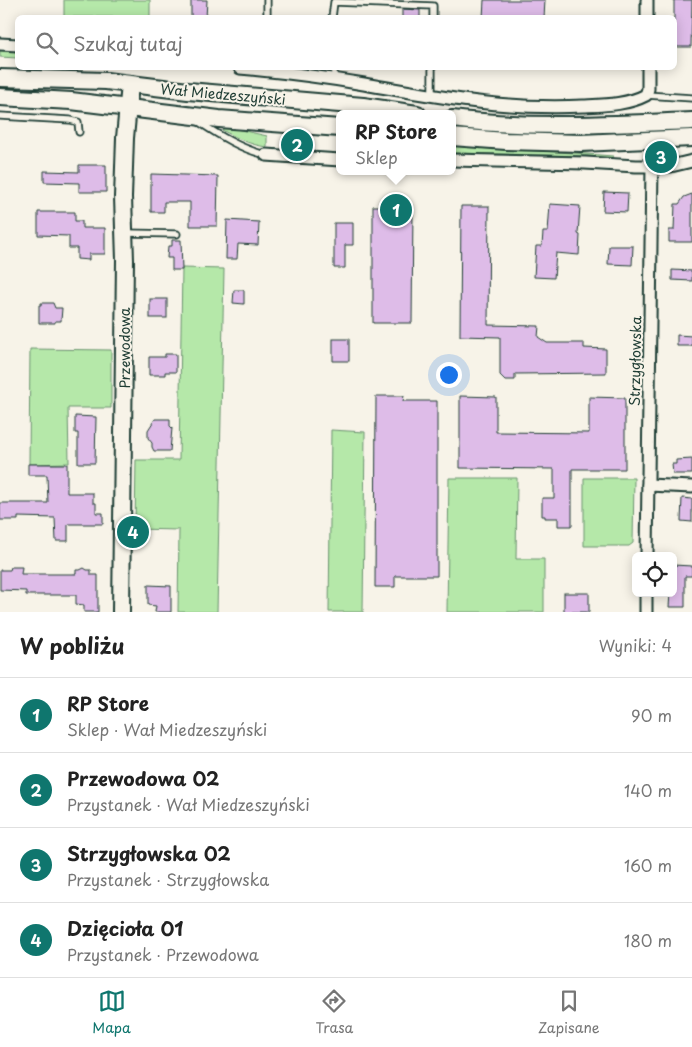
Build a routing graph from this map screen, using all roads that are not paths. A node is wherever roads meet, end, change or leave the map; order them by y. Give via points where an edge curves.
1 (267, 0) edge
2 (647, 0) edge
3 (267, 15) edge
4 (332, 15) edge
5 (433, 15) edge
6 (647, 15) edge
7 (0, 44) edge
8 (15, 45) edge
9 (272, 70) edge
10 (334, 70) edge
11 (432, 70) edge
12 (648, 70) edge
13 (0, 78) edge
14 (334, 80) junction
15 (130, 84) junction
16 (646, 95) junction
17 (0, 97) edge
18 (432, 97) junction
19 (692, 98) edge
20 (128, 108) junction
21 (390, 110) edge
22 (0, 116) edge
23 (191, 116) junction
24 (456, 119) edge
25 (692, 121) edge
26 (336, 128) edge
27 (79, 132) dead end
28 (456, 137) edge
29 (692, 138) edge
30 (266, 155) joint
31 (336, 160) edge
32 (456, 160) edge
33 (692, 161) edge
34 (652, 166) junction
35 (124, 233) junction
36 (178, 234) dead end
37 (648, 485) junction
38 (692, 487) edge
39 (647, 552) edge
40 (646, 597) edge
41 (121, 612) edge
42 (646, 612) edge

1 - 3 lane
2 - 6 street
4 - 5 lane via 334,2 433,6
7 - 8 street
9 - 14 street, Wał Miedzeszyński
10 - 14 lane
11 - 18 lane
12 - 16 street
13 - 15 main road, Wał Miedzeszyński
14 - 18 street, Wał Miedzeszyński
15 - 20 main road, Przewodowa
15 - 21 main road, Wał Miedzeszyński
16 - 18 street, Wał Miedzeszyński via 606,105 552,107 507,106
16 - 19 lane
17 - 20 main road, Wał Miedzeszyński
20 - 23 main road, Wał Miedzeszyński
20 - 35 main road, Przewodowa via 123,175
22 - 27 lane via 70,120 78,122
23 - 26 main road, Wał Miedzeszyński
23 - 30 lane via 247,150
24 - 25 main road via 555,126
28 - 29 main road via 564,143
30 - 31 street
32 - 34 street
33 - 34 street
34 - 37 street, Strzygłowska
35 - 36 lane
35 - 41 main road, Przewodowa
37 - 38 street
37 - 39 street, Strzygłowska
40 - 42 street

